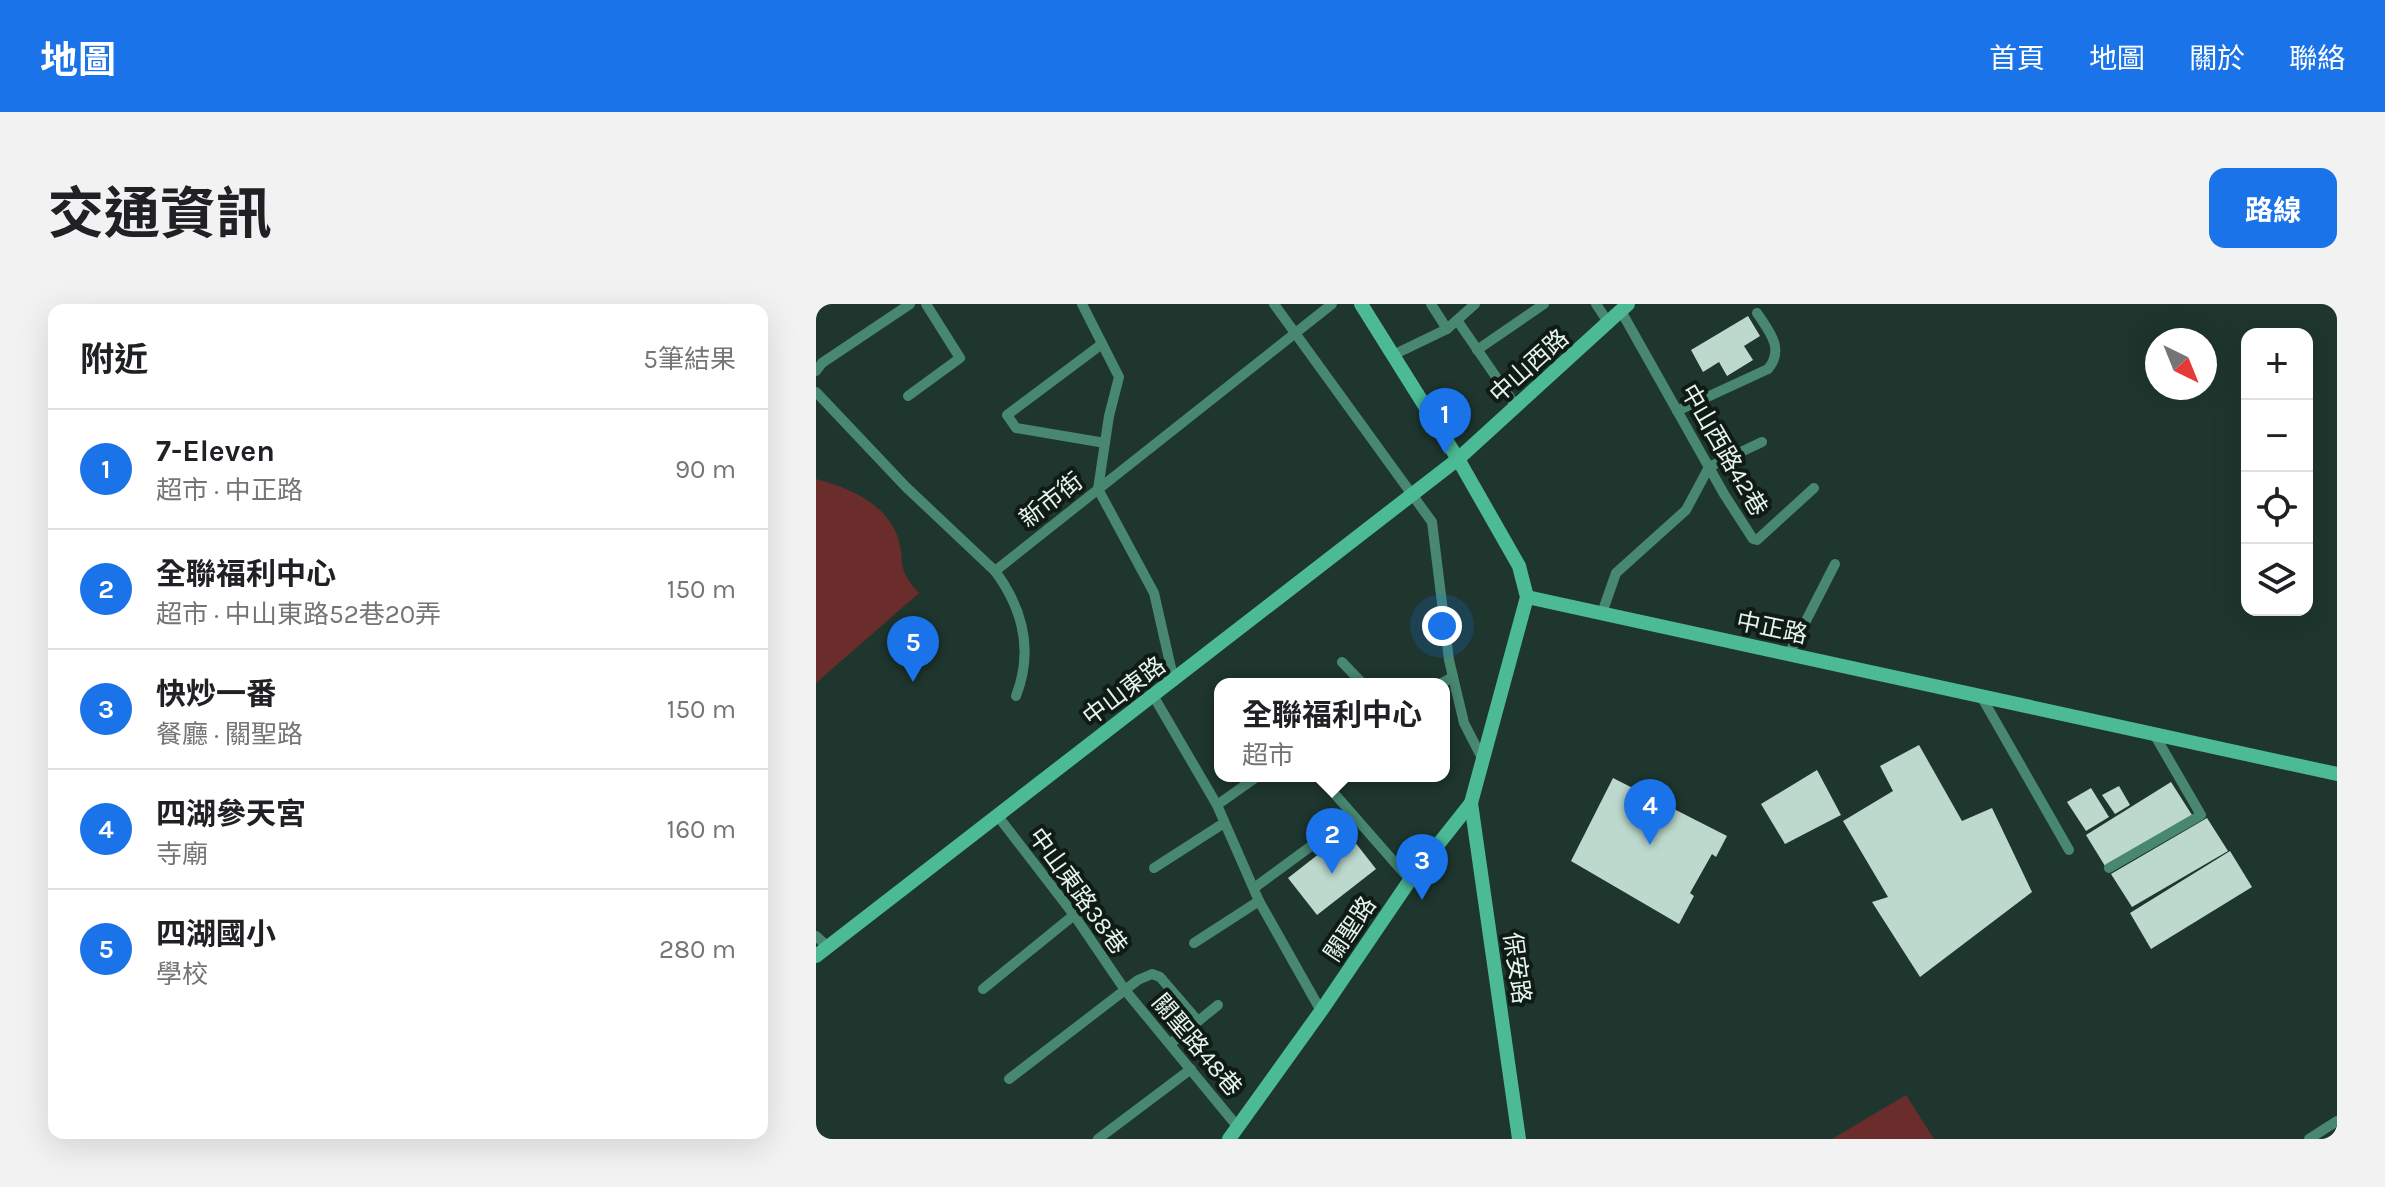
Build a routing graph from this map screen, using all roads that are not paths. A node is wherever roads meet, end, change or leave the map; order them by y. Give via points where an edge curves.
1 (910, 304) edge
2 (926, 304) edge
3 (1082, 304) edge
4 (1274, 304) edge
5 (1332, 304) edge
6 (1361, 304) edge
7 (1431, 304) edge
8 (1475, 304) edge
9 (1544, 304) edge
10 (1596, 304) edge
11 (1624, 307) edge
12 (1757, 313) dead end
13 (1457, 320) junction
14 (1608, 322) junction
15 (1447, 329) junction
16 (1295, 333) junction
17 (1102, 344) junction
18 (1477, 350) junction
19 (1393, 355) junction
20 (816, 371) edge
21 (816, 392) edge
22 (908, 396) dead end
23 (1516, 406) junction
24 (1677, 411) junction
25 (1762, 442) dead end
26 (1105, 443) junction
27 (1458, 459) junction
28 (1709, 467) junction
29 (1814, 488) dead end
30 (1098, 489) junction
31 (1412, 494) junction
32 (1835, 564) dead end
33 (995, 571) junction
34 (1527, 597) junction
35 (1602, 613) junction
36 (1789, 654) junction
37 (1342, 662) dead end
38 (1453, 677) junction
39 (1357, 678) edge
40 (1450, 679) edge
41 (1174, 681) junction
42 (1016, 696) dead end
43 (1981, 696) junction
44 (1154, 697) junction
45 (2154, 734) junction
46 (1483, 760) junction
47 (2337, 774) edge
48 (1250, 782) edge
49 (1324, 782) edge
50 (1471, 803) junction
51 (1217, 805) junction
52 (997, 815) junction
53 (1352, 816) junction
54 (1224, 823) junction
55 (2069, 850) dead end
56 (1154, 868) dead end
57 (2109, 868) dead end
58 (1410, 880) junction
59 (1254, 888) junction
60 (1259, 901) junction
61 (1074, 915) junction
62 (816, 936) edge
63 (1194, 943) dead end
64 (822, 952) edge
65 (983, 989) dead end
66 (1125, 990) junction
67 (1218, 1005) dead end
68 (1321, 1011) junction
69 (1198, 1021) junction
70 (1170, 1044) junction
71 (1191, 1069) junction
72 (1009, 1079) dead end
73 (2337, 1121) edge
74 (1233, 1133) edge
75 (1098, 1139) edge
76 (1519, 1139) edge
77 (2309, 1139) edge

1 - 20 street
2 - 22 street via 960,358
3 - 17 street
4 - 16 street
5 - 16 street, 新市街
6 - 19 main road
7 - 15 street
8 - 13 street
9 - 18 street
10 - 14 street
11 - 14 main road, 中山西路
11 - 24 street, 中山西路42巷
12 - 24 street via 1777,348 1775,361
13 - 15 street
13 - 18 street
14 - 23 main road, 中山西路
15 - 19 street
16 - 30 street, 新市街
16 - 31 street
17 - 26 street via 1119,377
17 - 26 street via 1007,415 1016,428
18 - 23 street
19 - 27 main road
21 - 33 street
23 - 27 main road, 中山西路
24 - 28 street, 中山西路42巷
25 - 28 street
26 - 30 street
27 - 31 main road, 中山東路
27 - 34 main road via 1519,566
28 - 29 street, 中山西路42巷 via 1753,539 1763,536
28 - 35 street via 1686,510 1616,573
30 - 33 street, 新市街
30 - 41 street via 1154,593
31 - 38 street via 1427,511 1434,531
31 - 41 main road, 中山東路
32 - 36 street
33 - 42 street via 1012,594 1024,627 1024,676
34 - 35 main road, 中正路
34 - 46 main road, 關聖路
35 - 36 main road, 中正路
36 - 43 main road, 中正路
37 - 39 street
38 - 40 street
38 - 46 street via 1464,723
41 - 44 main road, 中山東路
43 - 45 main road, 中正路
43 - 55 street
44 - 51 street
44 - 52 main road, 中山東路
45 - 47 main road, 中正路
45 - 57 street via 2201,815
46 - 50 main road, 關聖路
48 - 51 street
49 - 53 street
50 - 58 main road, 關聖路
50 - 76 main road, 保安路
51 - 54 street
52 - 61 street, 中山東路38巷
52 - 64 main road, 中山東路
53 - 58 street
53 - 59 street
54 - 56 street
54 - 59 street
58 - 68 main road, 關聖路
59 - 60 street
60 - 63 street
60 - 68 street
61 - 65 street
61 - 66 street, 中山東路38巷
62 - 64 street
66 - 69 street via 1152,974 1160,977
66 - 70 street, 關聖路48巷
66 - 72 street
67 - 69 street
68 - 74 main road, 關聖路
69 - 70 street
70 - 71 street, 關聖路48巷
71 - 74 street, 關聖路48巷
71 - 75 street
73 - 77 street

